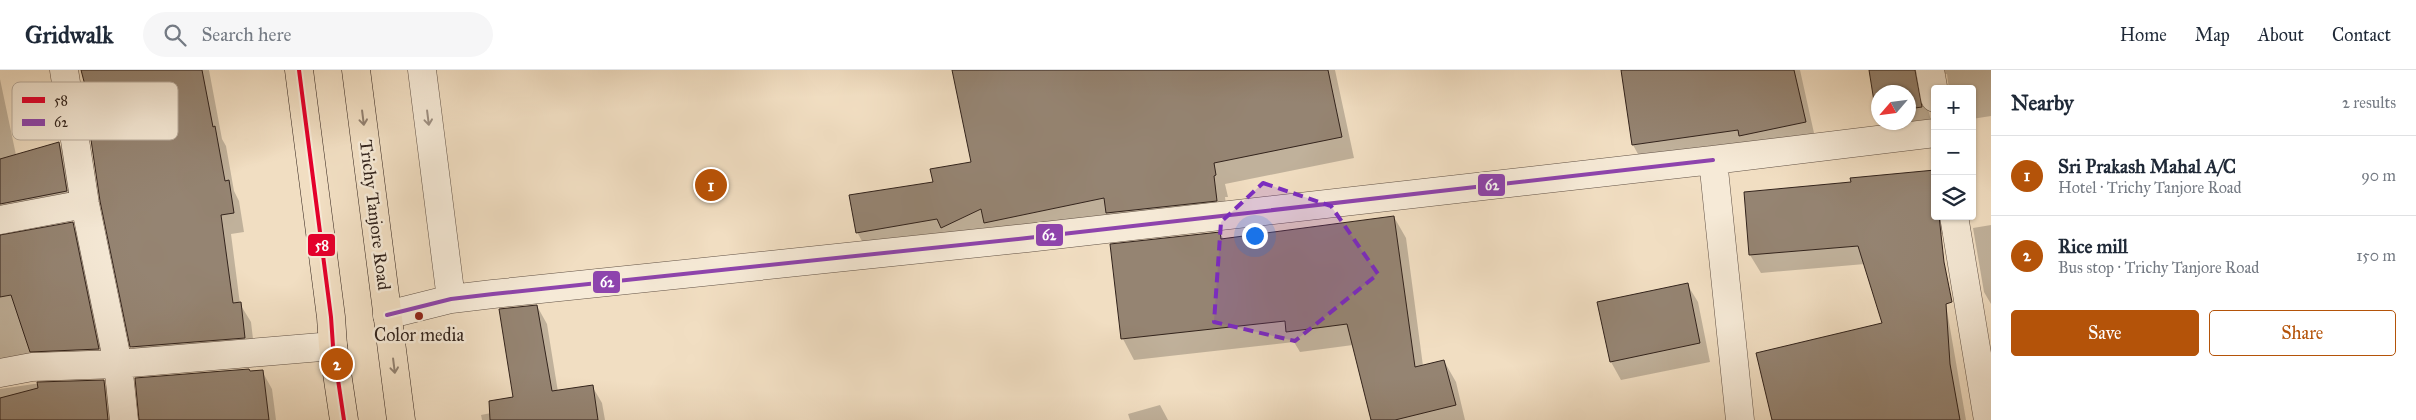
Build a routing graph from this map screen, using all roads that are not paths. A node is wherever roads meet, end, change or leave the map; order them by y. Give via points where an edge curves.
1 (299, 70) edge
2 (356, 70) edge
3 (422, 70) edge
4 (1930, 70) edge
5 (1933, 85) edge
6 (1931, 134) edge
7 (75, 140) edge
8 (1713, 160) junction
9 (85, 204) junction
10 (0, 220) edge
11 (1955, 220) edge
12 (451, 299) junction
13 (387, 315) junction
14 (1982, 333) edge
15 (333, 346) junction
16 (118, 364) junction
17 (0, 373) edge
18 (124, 420) edge
19 (344, 420) edge
20 (401, 420) edge
21 (1740, 420) edge
22 (1988, 420) edge

1 - 15 highway
2 -> 13 highway, Trichy Tanjore Road
3 -> 12 street
4 - 5 street
6 - 8 street
7 - 9 street
8 - 12 street
8 - 21 street
9 - 10 street
9 - 16 street
11 - 14 street
12 - 13 street
13 -> 20 highway, Trichy Tanjore Road
14 - 22 street
15 - 16 street
15 - 19 highway
16 - 17 street via 32,367
16 - 18 street

